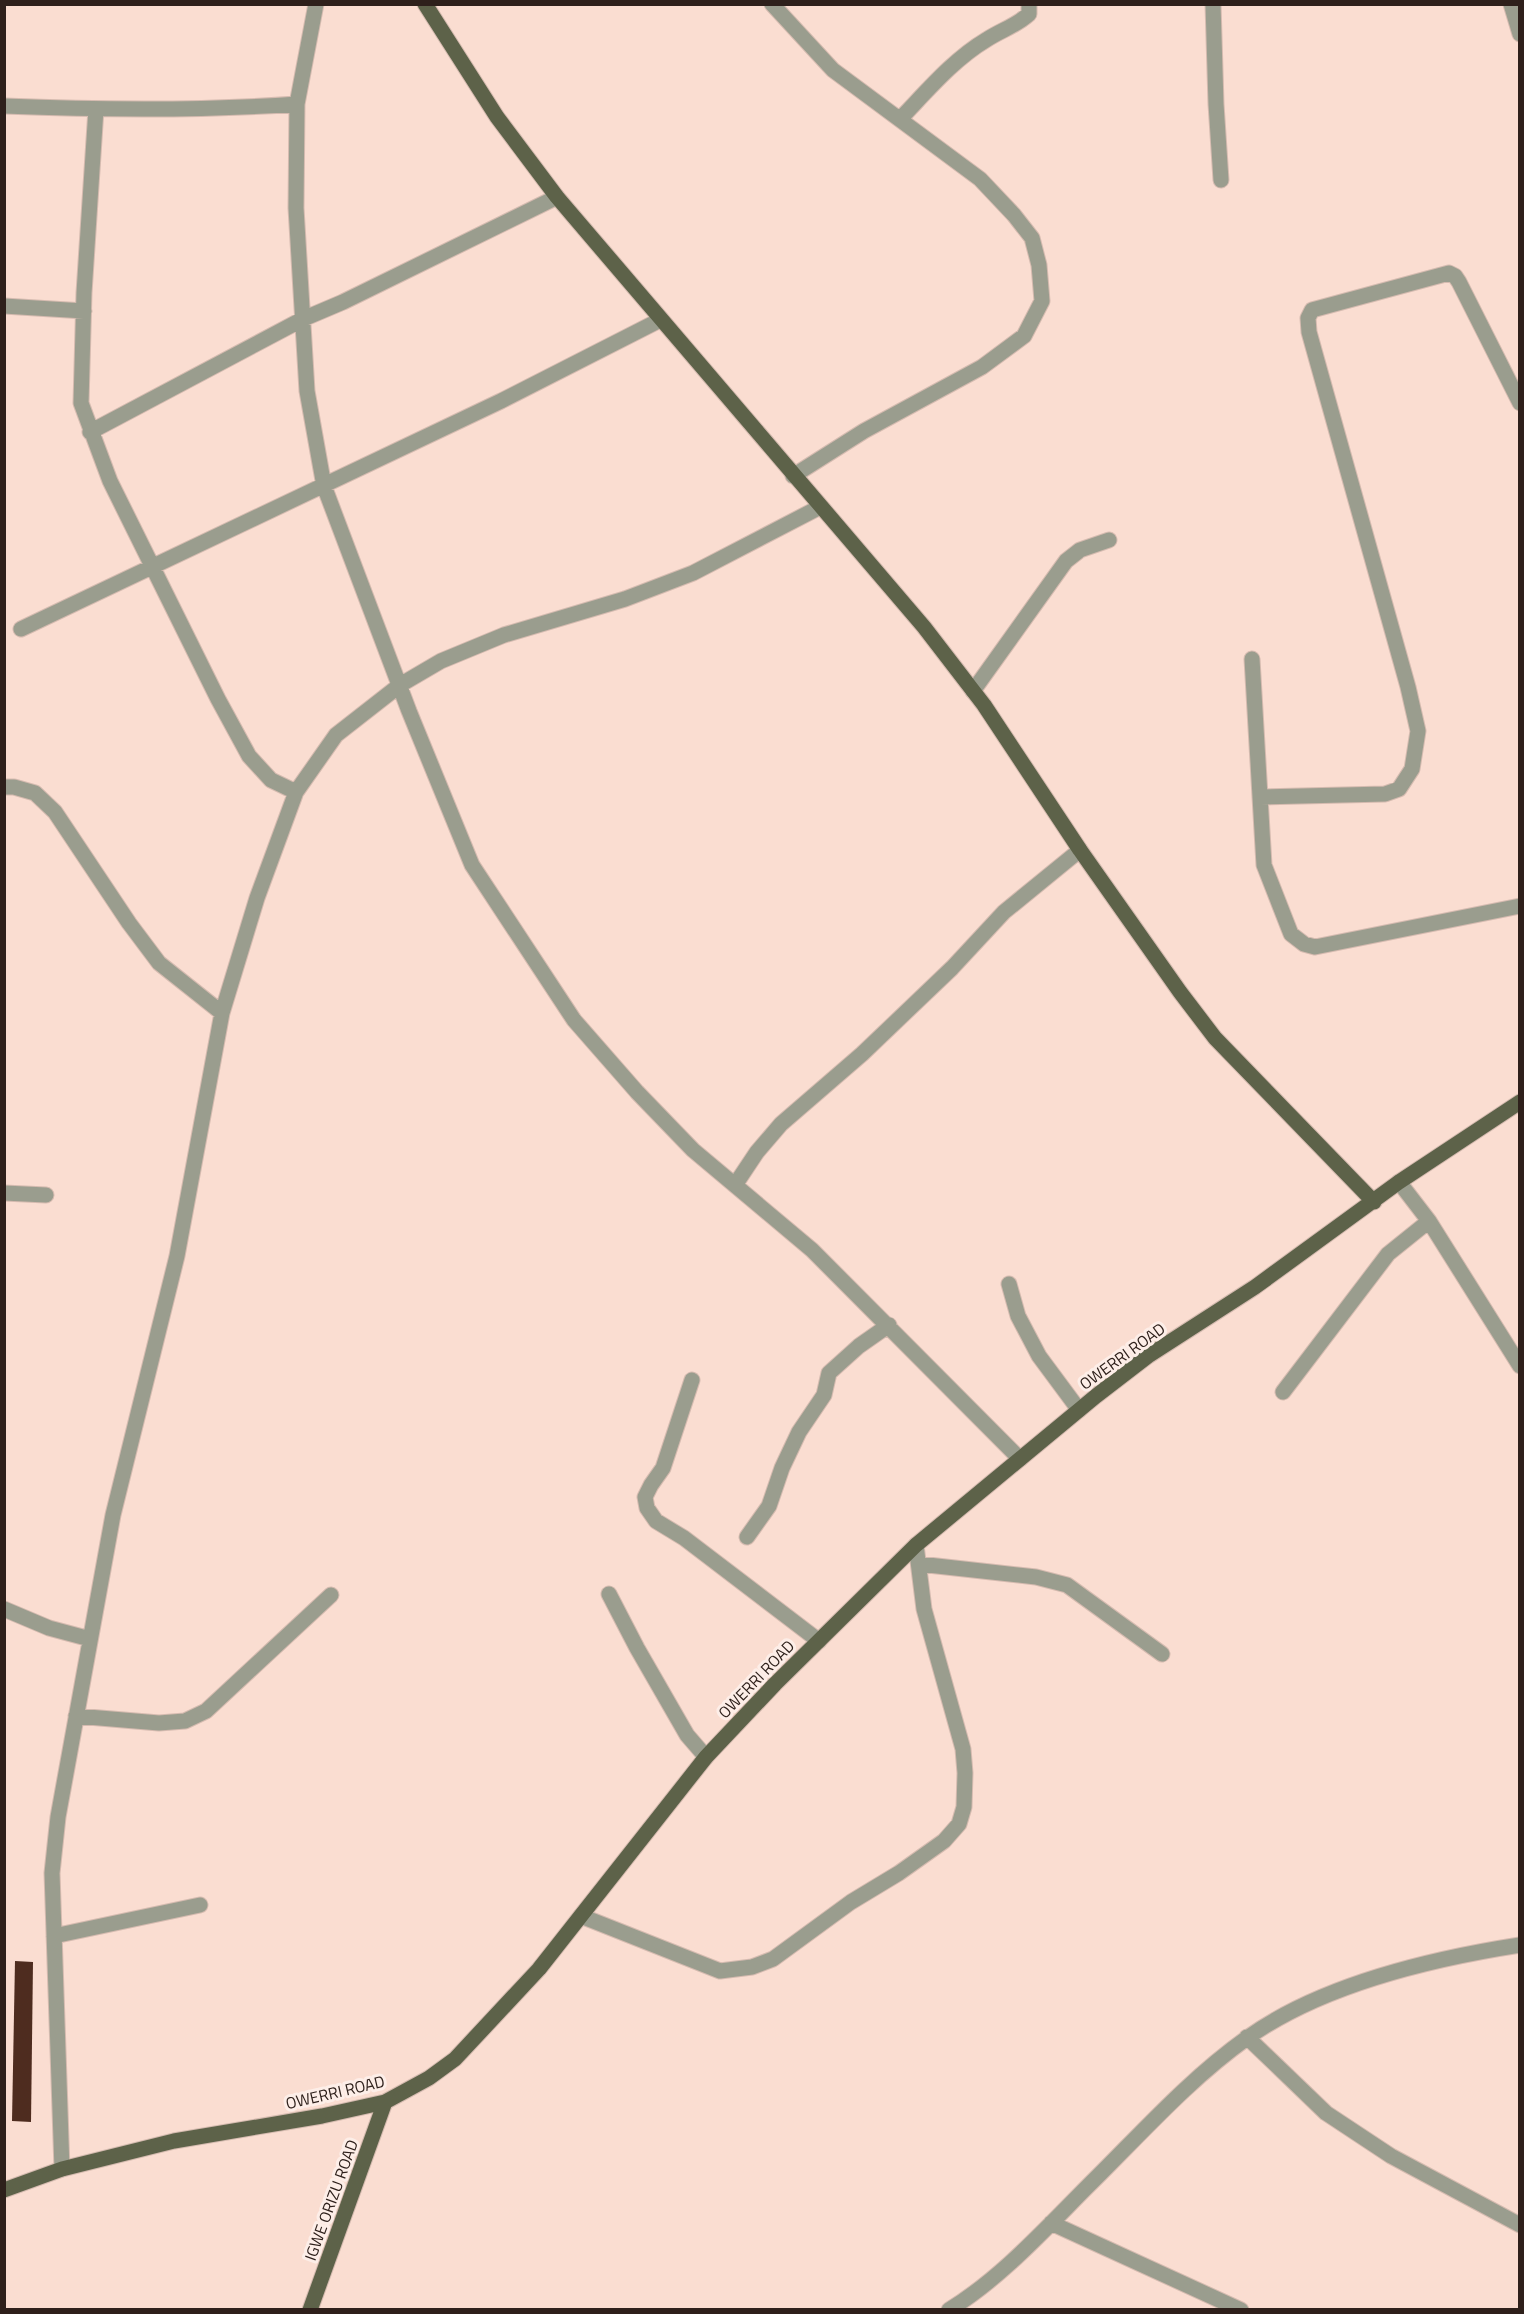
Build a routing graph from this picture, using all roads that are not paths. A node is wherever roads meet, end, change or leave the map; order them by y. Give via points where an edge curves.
1 (316, 4) edge
2 (424, 4) edge
3 (772, 4) edge
4 (1029, 4) edge
5 (1213, 4) edge
6 (1512, 4) edge
7 (1520, 34) edge
8 (297, 104) junction
9 (4, 106) edge
10 (96, 109) junction
11 (901, 118) junction
12 (1221, 180) dead end
13 (557, 197) junction
14 (4, 306) edge
15 (84, 311) junction
16 (303, 319) junction
17 (660, 320) junction
18 (1520, 403) edge
19 (90, 432) junction
20 (793, 476) junction
21 (324, 486) junction
22 (820, 507) junction
23 (1109, 540) dead end
24 (153, 567) junction
25 (21, 629) dead end
26 (1252, 659) dead end
27 (399, 685) junction
28 (973, 691) junction
29 (4, 787) edge
30 (296, 792) junction
31 (1260, 797) junction
32 (1080, 850) junction
33 (1520, 906) edge
34 (222, 1013) junction
35 (1520, 1102) edge
36 (1399, 1182) junction
37 (735, 1185) junction
38 (4, 1193) edge
39 (46, 1195) dead end
40 (1374, 1202) junction
41 (1429, 1221) junction
42 (1010, 1284) dead end
43 (889, 1325) junction
44 (1520, 1366) edge
45 (692, 1380) dead end
46 (1283, 1392) dead end
47 (1079, 1410) junction
48 (1020, 1459) junction
49 (747, 1538) dead end
50 (916, 1545) junction
51 (919, 1564) junction
52 (609, 1594) dead end
53 (330, 1595) dead end
54 (4, 1610) edge
55 (90, 1640) junction
56 (819, 1641) junction
57 (1162, 1654) dead end
58 (76, 1716) junction
59 (706, 1757) junction
60 (200, 1905) dead end
61 (581, 1916) junction
62 (54, 1936) junction
63 (1520, 1945) edge
64 (1247, 2037) junction
65 (385, 2102) junction
66 (62, 2169) junction
67 (4, 2190) edge
68 (1051, 2223) junction
69 (1520, 2225) edge
70 (310, 2310) edge
71 (949, 2310) edge
72 (1241, 2310) edge

1 - 8 street
2 - 13 main road via 497,117
3 - 11 street via 833,70
4 - 11 street via 1029,14 1017,25 986,40 957,62
5 - 12 street
6 - 7 street
8 - 10 street
8 - 16 street via 296,208
9 - 10 street
10 - 15 street
11 - 20 street via 980,179 1032,238 1042,301 1024,336 990,360
13 - 16 street
13 - 17 main road
14 - 15 street
15 - 19 street via 81,403
16 - 19 street
16 - 21 street via 307,391
17 - 20 main road
17 - 21 street
18 - 31 street via 1459,282 1449,273 1312,310 1309,332 1418,731 1412,769 1400,789 1385,794
19 - 24 street
20 - 22 main road
21 - 24 street
21 - 27 street
22 - 27 street via 693,573 625,599 504,635
22 - 28 main road via 924,627
23 - 28 street via 1080,550 1066,561
24 - 25 street
24 - 30 street via 249,756 271,780
26 - 31 street
27 - 30 street via 336,735
27 - 37 street via 472,865 568,1010 637,1092 693,1150
28 - 32 main road
29 - 34 street via 35,793 55,812 159,963
30 - 34 street via 256,898
31 - 33 street via 1264,865 1291,934 1304,944 1334,945
32 - 37 street via 1004,912 862,1054 781,1124
32 - 40 main road via 1215,1038
34 - 55 street via 177,1256 113,1515
35 - 36 main road, OWERRI ROAD
36 - 40 main road, OWERRI ROAD
36 - 41 street
37 - 43 street via 812,1250
38 - 39 street
40 - 47 main road, OWERRI ROAD via 1256,1287 1148,1356
41 - 44 street
41 - 46 street via 1388,1254
42 - 47 street via 1018,1316 1038,1356
43 - 48 street
43 - 49 street via 829,1373 824,1395 799,1432 769,1506
45 - 56 street via 663,1468 645,1497 647,1508 656,1521
47 - 48 main road, OWERRI ROAD
48 - 50 main road, OWERRI ROAD
50 - 51 street
50 - 56 main road, OWERRI ROAD
51 - 57 street via 1036,1577 1067,1585
51 - 61 street via 924,1609 963,1749 964,1807 959,1824 944,1841 773,1959 752,1967 720,1971
52 - 59 street via 687,1735
53 - 58 street via 206,1711 185,1721 159,1723
54 - 55 street
55 - 58 street
56 - 59 main road, OWERRI ROAD
58 - 62 street via 54,1851
59 - 61 main road, OWERRI ROAD
60 - 62 street
61 - 65 main road, OWERRI ROAD via 539,1969 454,2059
62 - 66 street
63 - 64 street via 1431,1962 1344,1988
64 - 68 street via 1193,2082
64 - 69 street via 1326,2113 1391,2156
65 - 66 main road, OWERRI ROAD via 174,2142
65 - 70 main road, IGWE ORIZU ROAD
66 - 67 main road, OWERRI ROAD
68 - 71 street
68 - 72 street

